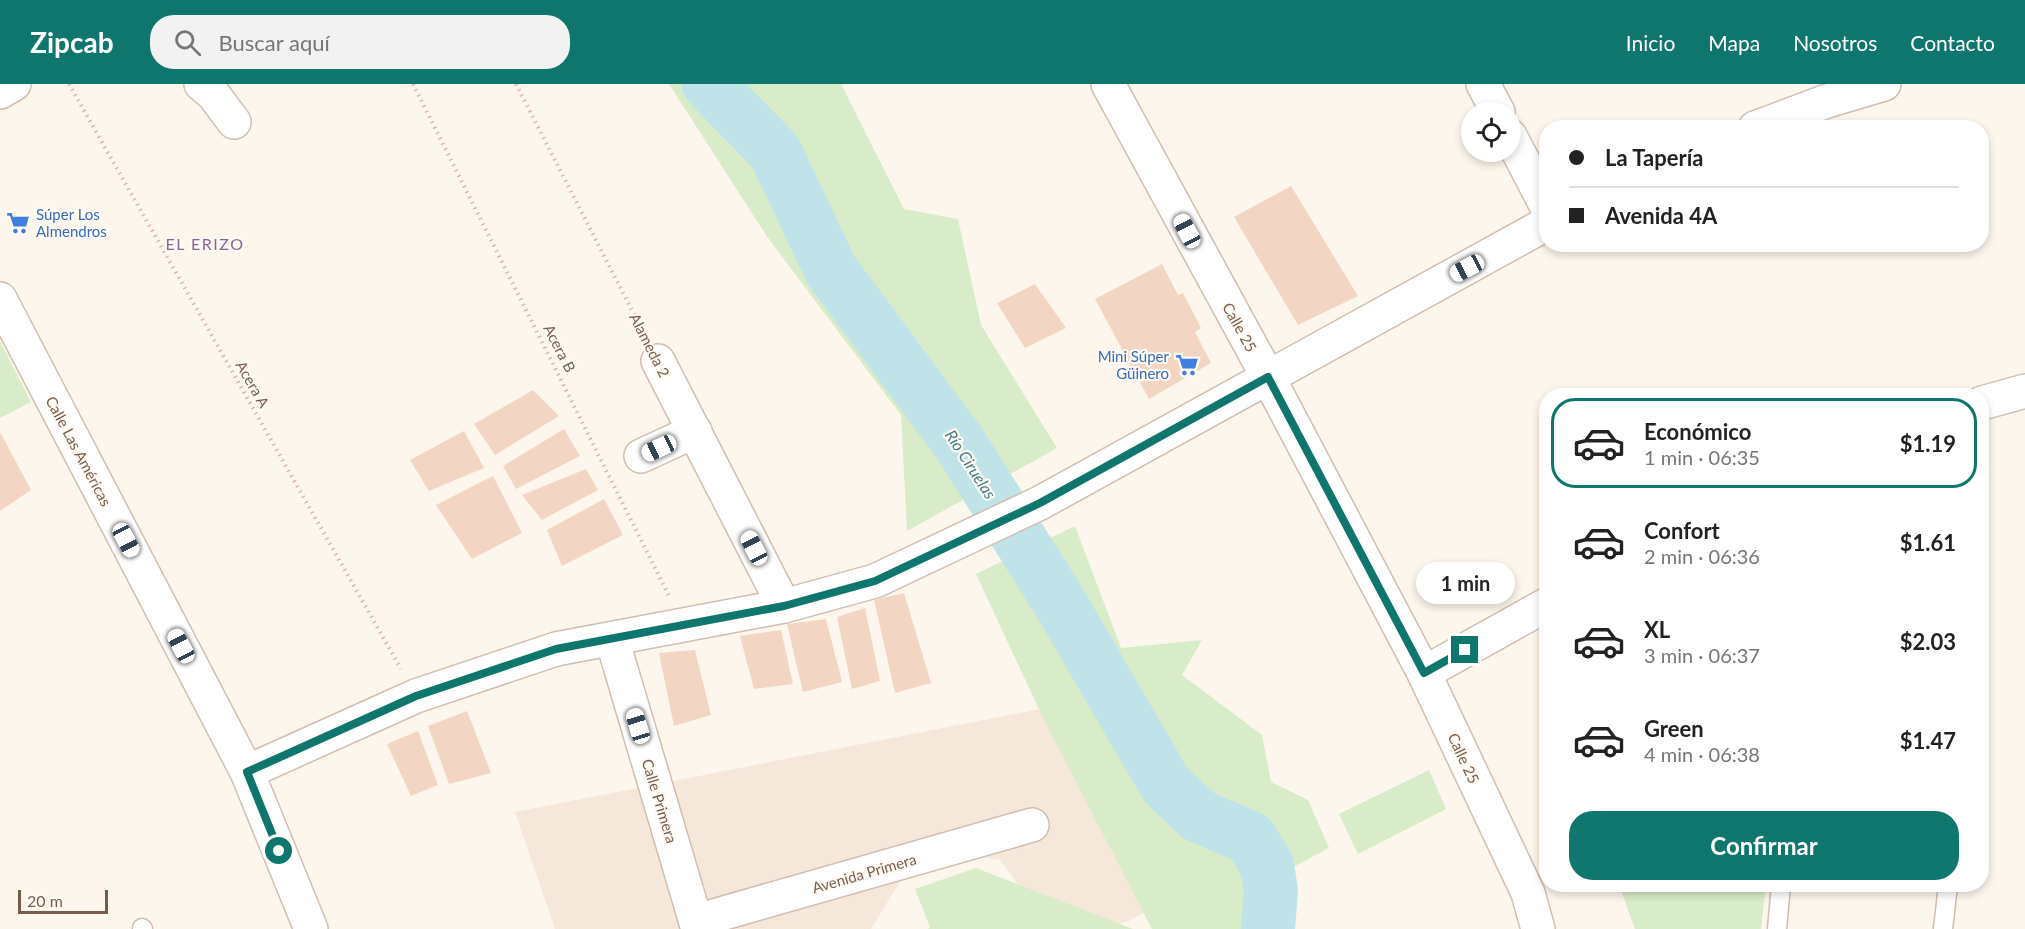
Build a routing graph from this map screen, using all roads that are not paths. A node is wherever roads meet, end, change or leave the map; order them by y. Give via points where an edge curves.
1 (14, 84) edge
2 (201, 84) edge
3 (1108, 84) edge
4 (1483, 84) edge
5 (1884, 84) edge
6 (0, 92) edge
7 (1493, 102) edge
8 (1776, 120) edge
9 (234, 122) dead end
10 (1521, 157) edge
11 (1539, 192) edge
12 (1539, 228) edge
13 (0, 299) edge
14 (658, 362) road end
15 (1268, 377) junction
16 (2025, 391) edge
17 (1989, 401) edge
18 (694, 430) junction
19 (641, 456) dead end
20 (784, 606) junction
21 (1539, 609) edge
22 (612, 639) junction
23 (1424, 673) junction
24 (247, 772) junction
25 (1032, 825) dead end
26 (1780, 892) edge
27 (1946, 892) edge
28 (697, 925) edge
29 (311, 929) edge
30 (1538, 929) edge
31 (1777, 929) edge
32 (1943, 929) edge

1 - 6 street
2 - 9 street
3 - 15 street, Calle 25
4 - 7 street
5 - 8 street
10 - 11 street
12 - 15 street
13 - 24 street, Calle Las Américas
14 - 18 street, Alameda 2
15 - 20 street via 1040,503 956,544 875,581
15 - 23 street, Calle 25
16 - 17 street
18 - 19 street
18 - 20 street, Alameda 2
20 - 22 street
21 - 23 street
22 - 24 street via 556,649 416,696
22 - 28 street, Calle Primera
23 - 30 street, Calle 25 via 1528,893
24 - 29 street, Calle Las Américas
25 - 28 street, Avenida Primera
26 - 31 lane
27 - 32 lane

